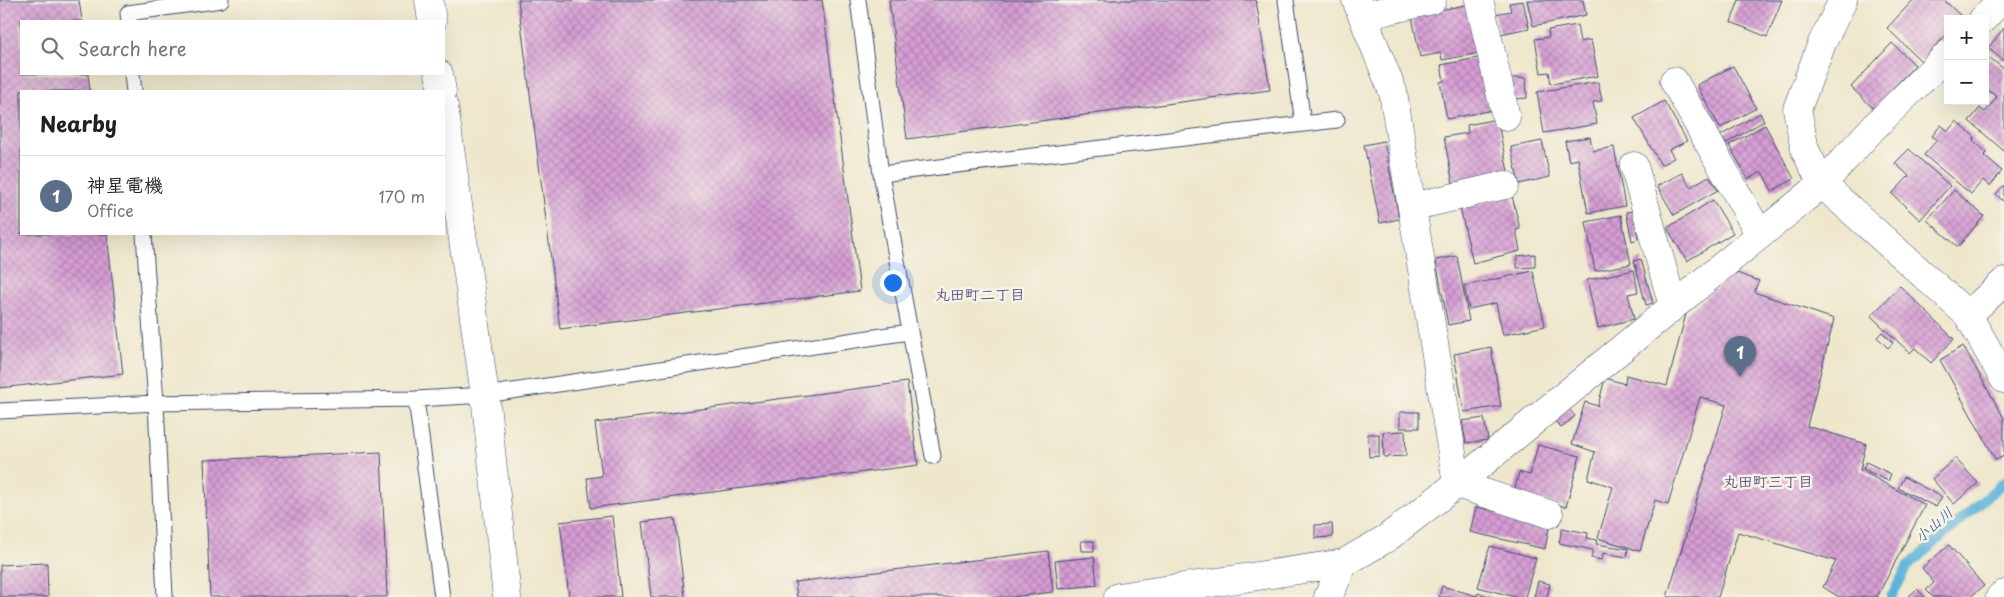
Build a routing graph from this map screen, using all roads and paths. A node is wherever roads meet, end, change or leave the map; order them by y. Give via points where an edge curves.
1 (221, 0) edge
2 (429, 0) edge
3 (858, 0) edge
4 (1286, 0) edge
5 (1432, 0) edge
6 (1479, 0) edge
7 (1843, 0) edge
8 (2001, 0) edge
9 (1360, 8) edge
10 (1988, 15) edge
11 (128, 20) edge
12 (432, 20) edge
13 (1944, 58) edge
14 (132, 75) edge
15 (439, 75) edge
16 (1674, 81) dead end
17 (134, 90) edge
18 (442, 90) edge
19 (445, 113) edge
20 (1506, 117) dead end
21 (1337, 120) dead end
22 (1303, 123) junction
23 (1634, 166) dead end
24 (881, 174) junction
25 (1822, 184) junction
26 (1505, 185) dead end
27 (1412, 207) junction
28 (144, 235) edge
29 (1760, 235) junction
30 (2004, 282) edge
31 (1672, 306) junction
32 (1968, 315) junction
33 (909, 332) junction
34 (2004, 379) edge
35 (485, 395) junction
36 (416, 399) junction
37 (156, 403) junction
38 (0, 411) edge
39 (933, 456) dead end
40 (1457, 484) junction
41 (1549, 514) dead end
42 (1344, 563) junction
43 (1169, 593) edge
44 (2004, 594) edge
45 (165, 597) edge
46 (442, 597) edge
47 (507, 597) edge
48 (1118, 597) edge
49 (1328, 597) edge
50 (2000, 597) edge

1 - 11 lane via 128,13
2 - 12 street
3 - 24 lane
4 - 22 lane
5 - 9 street
6 - 20 street
7 - 25 street via 1822,43 1797,109 1805,150
8 - 10 street
9 - 27 street via 1393,92
13 - 25 street
14 - 17 lane
15 - 18 street
16 - 29 street
19 - 35 street
21 - 22 lane
22 - 24 lane
23 - 31 street
24 - 33 lane
25 - 29 street
25 - 32 street
26 - 27 street
27 - 40 street
28 - 37 lane
29 - 31 street
30 - 32 street
31 - 40 street
32 - 34 street
33 - 35 lane
33 - 39 lane
35 - 36 lane
35 - 47 street
36 - 37 lane
36 - 46 lane
37 - 38 lane
37 - 45 lane
40 - 41 street
40 - 42 street via 1387,538
42 - 43 street
42 - 49 street
43 - 48 street
44 - 50 street

